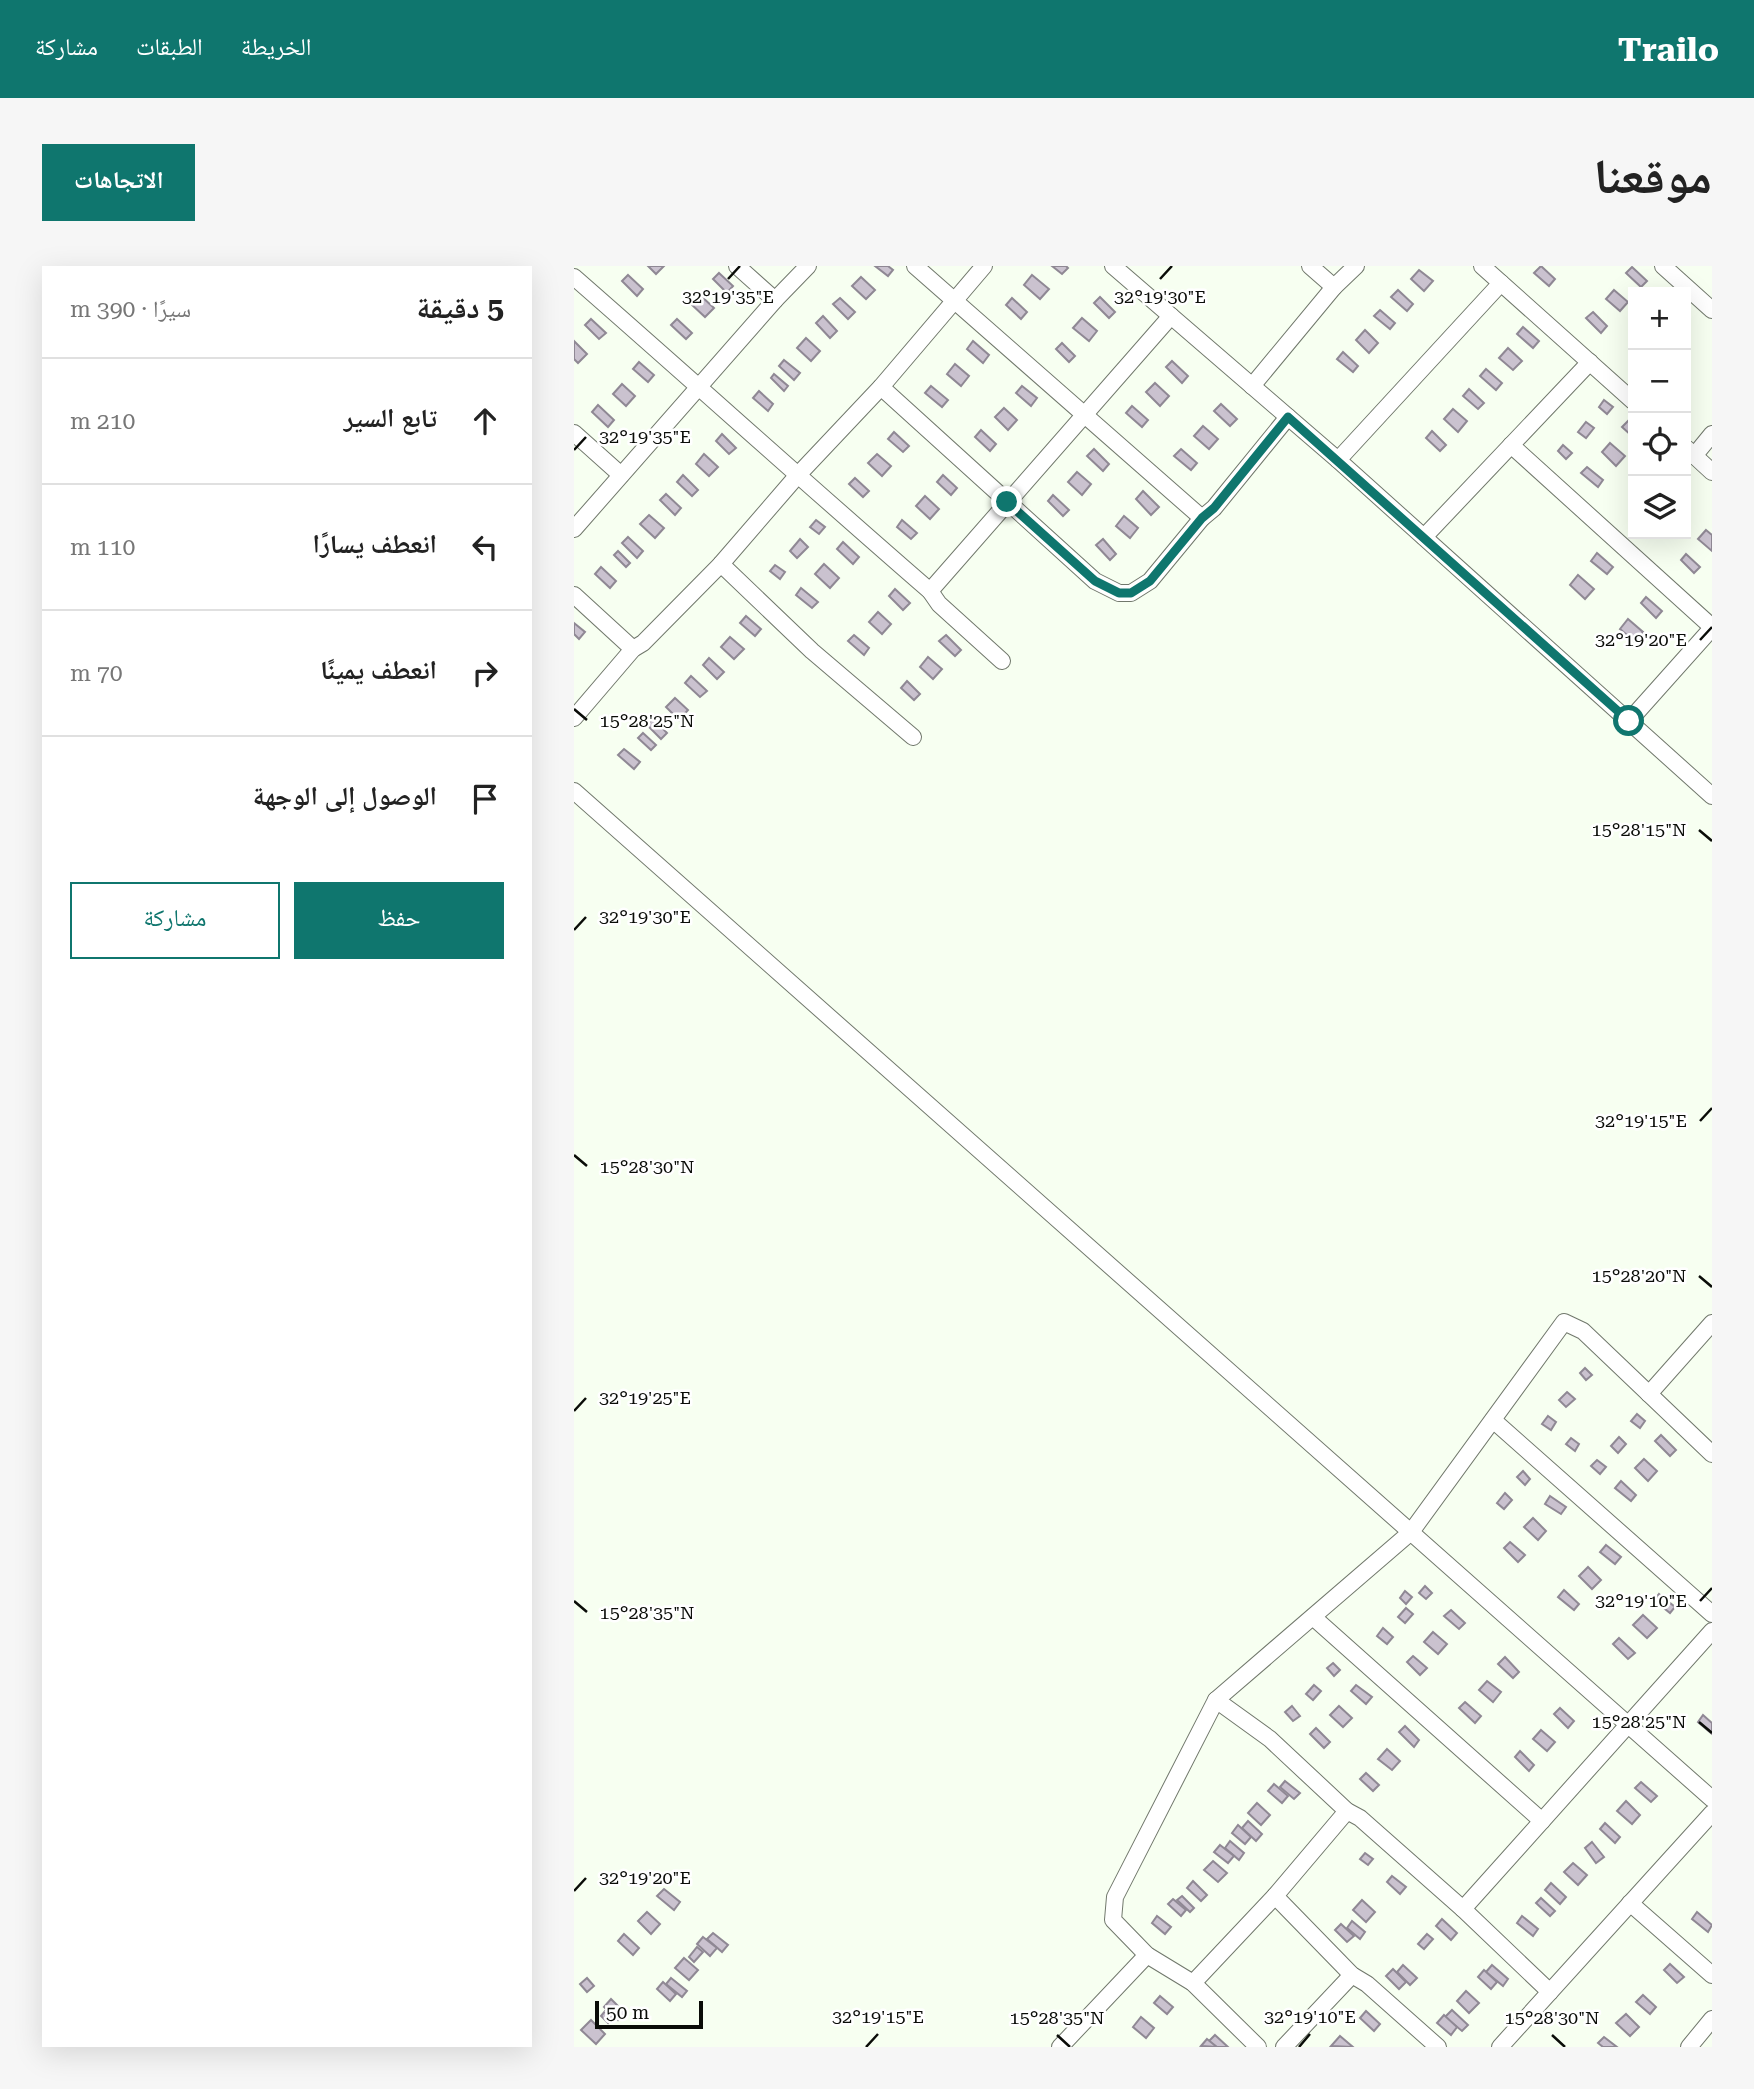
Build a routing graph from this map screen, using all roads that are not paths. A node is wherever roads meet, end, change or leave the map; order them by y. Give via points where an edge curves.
1 (737, 266) edge
2 (808, 266) edge
3 (915, 266) edge
4 (984, 266) edge
5 (1113, 266) edge
6 (1310, 266) edge
7 (1356, 266) edge
8 (1482, 266) edge
9 (1663, 266) edge
10 (574, 277) edge
11 (1501, 283) junction
12 (1334, 288) junction
13 (775, 300) junction
14 (954, 300) junction
15 (1712, 310) edge
16 (1171, 316) junction
17 (1590, 362) junction
18 (1252, 386) junction
19 (700, 387) junction
20 (881, 387) junction
21 (1628, 396) edge
22 (1084, 414) junction
23 (1288, 417) junction
24 (574, 433) edge
25 (1712, 434) edge
26 (1511, 445) junction
27 (1691, 451) edge
28 (1691, 453) edge
29 (1338, 460) junction
30 (1712, 472) edge
31 (621, 475) junction
32 (797, 476) junction
33 (1007, 502) junction
34 (1202, 518) junction
35 (574, 529) edge
36 (1424, 537) junction
37 (721, 564) junction
38 (930, 591) junction
39 (574, 596) edge
40 (1712, 628) edge
41 (633, 649) junction
42 (1002, 660) dead end
43 (574, 718) edge
44 (1629, 721) junction
45 (913, 737) dead end
46 (574, 791) edge
47 (1712, 796) edge
48 (1712, 1323) edge
49 (1649, 1394) junction
50 (1493, 1420) junction
51 (1712, 1454) edge
52 (1411, 1532) junction
53 (1712, 1614) edge
54 (1313, 1617) junction
55 (1712, 1631) edge
56 (1216, 1700) junction
57 (1628, 1725) junction
58 (1712, 1799) edge
59 (1347, 1811) junction
60 (1712, 1813) edge
61 (1542, 1822) junction
62 (1275, 1896) junction
63 (1630, 1903) junction
64 (1463, 1909) junction
65 (1147, 1955) junction
66 (1352, 1975) junction
67 (1712, 1975) edge
68 (1193, 1983) junction
69 (1550, 1992) junction
70 (1712, 2019) edge
71 (1070, 2043) edge
72 (1258, 2047) edge
73 (1284, 2047) edge
74 (1438, 2047) edge
75 (1500, 2047) edge
76 (1689, 2047) edge

1 - 13 street
2 - 13 street
3 - 14 street
4 - 14 street
5 - 16 street
6 - 12 street
7 - 12 street
8 - 11 street
9 - 15 street
10 - 19 street
11 - 17 street
11 - 29 street
12 - 18 street
13 - 19 street
14 - 20 street
14 - 22 street
16 - 18 street
16 - 22 street
17 - 21 street
17 - 26 street
18 - 23 street
19 - 31 street
19 - 32 street
20 - 32 street
20 - 33 street
22 - 33 street
22 - 34 street
23 - 29 street
23 - 34 street
24 - 31 street
25 - 27 street
26 - 36 street
26 - 40 street
28 - 30 street
29 - 36 street
31 - 35 street
32 - 37 street
32 - 38 street
33 - 34 street via 1095,581 1119,593 1131,593 1150,581
33 - 38 street
36 - 44 street
37 - 41 street
37 - 45 street
38 - 42 street
39 - 41 street
40 - 44 street
41 - 43 street
44 - 47 street
46 - 52 street
48 - 49 street
49 - 50 street via 1583,1331 1564,1322
49 - 51 street
50 - 52 street
50 - 53 street
52 - 54 street
52 - 57 street
54 - 56 street
54 - 61 street
55 - 57 street
56 - 59 street via 1270,1739
56 - 65 street via 1115,1897 1113,1920
57 - 58 street
57 - 61 street
59 - 62 street
59 - 64 street
60 - 63 street
61 - 64 street
62 - 66 street
62 - 68 street
63 - 67 street
63 - 69 street
64 - 69 street
65 - 68 street
65 - 71 street
66 - 73 street
66 - 74 street
68 - 72 street
69 - 75 street
70 - 76 street

